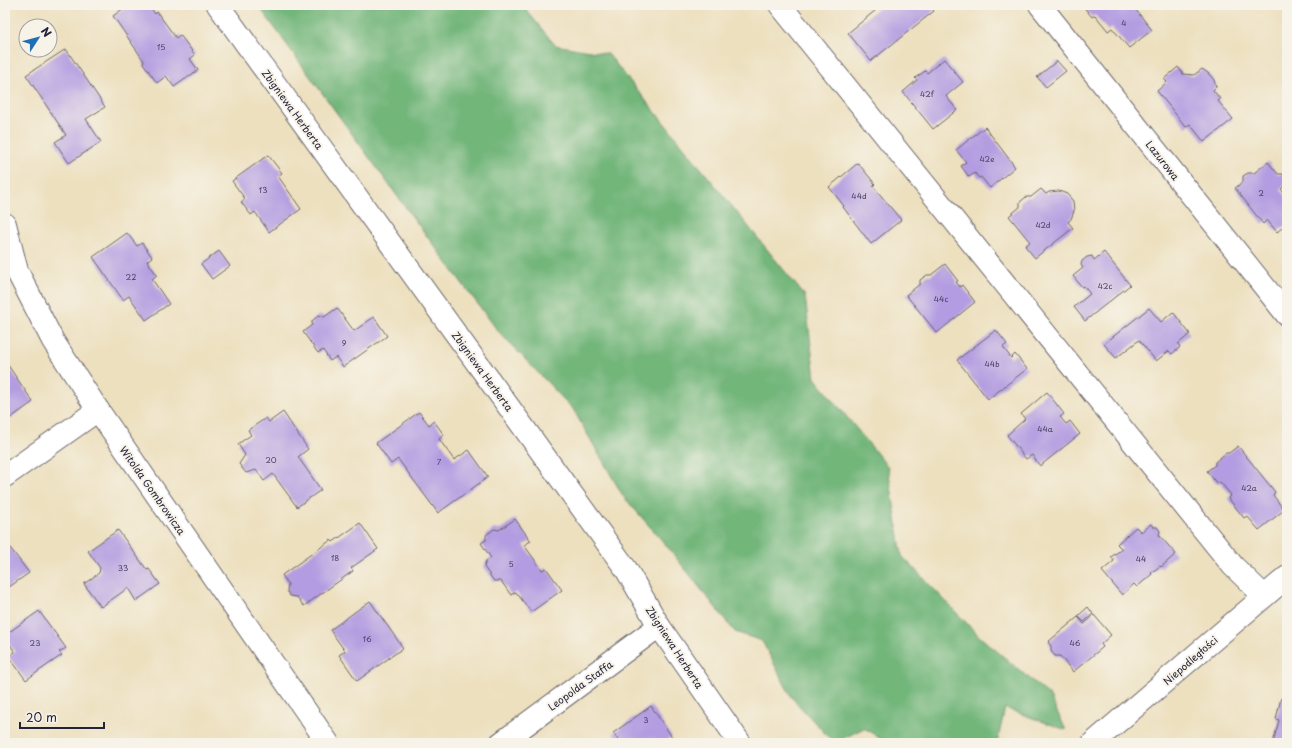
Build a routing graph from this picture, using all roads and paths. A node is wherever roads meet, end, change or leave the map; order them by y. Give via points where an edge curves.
1 (218, 5) edge
2 (780, 5) edge
3 (1040, 5) edge
4 (5, 224) edge
5 (1287, 315) edge
6 (98, 410) junction
7 (5, 476) edge
8 (1287, 577) edge
9 (1264, 596) junction
10 (659, 626) junction
11 (328, 743) edge
12 (501, 743) edge
13 (740, 743) edge
14 (1093, 743) edge

1 - 10 street, Zbigniewa Herberta via 626,569
2 - 9 street via 1228,560
3 - 5 street, Lazurowa
4 - 6 street, Witolda Gombrowicza via 17,271 53,340
6 - 7 street
6 - 11 street, Witolda Gombrowicza
8 - 9 street, Niepodległości
9 - 14 street, Niepodległości
10 - 12 street, Leopolda Staffa
10 - 13 street, Zbigniewa Herberta

